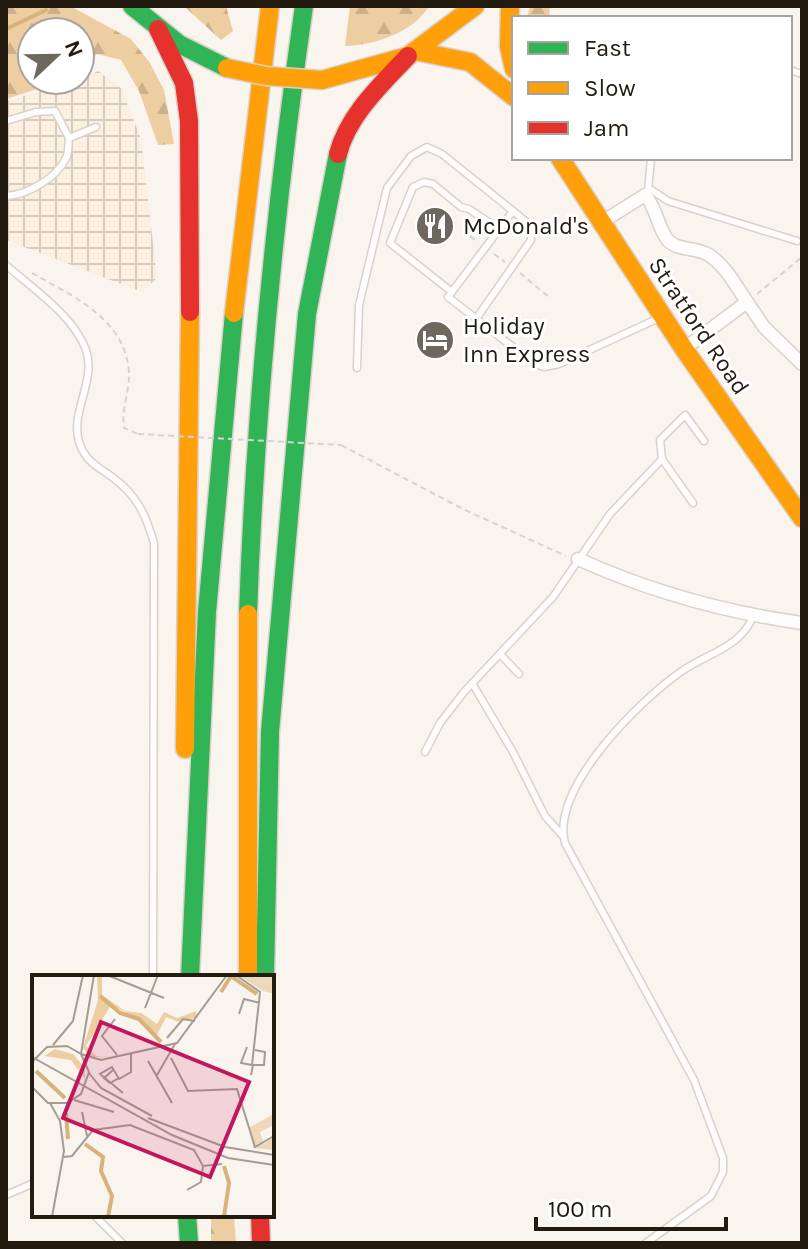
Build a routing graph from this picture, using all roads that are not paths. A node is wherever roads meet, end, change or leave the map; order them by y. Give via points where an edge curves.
1 (270, 6) edge
2 (304, 6) edge
3 (475, 6) edge
4 (510, 6) edge
5 (131, 8) edge
6 (158, 29) junction
7 (411, 53) junction
8 (512, 60) edge
9 (512, 95) edge
10 (6, 121) edge
11 (96, 127) dead end
12 (69, 138) junction
13 (561, 160) edge
14 (651, 160) edge
15 (647, 192) junction
16 (6, 196) edge
17 (513, 211) junction
18 (602, 222) junction
19 (499, 229) junction
20 (797, 241) dead end
21 (6, 265) edge
22 (452, 292) junction
23 (747, 302) junction
24 (662, 316) junction
25 (476, 319) junction
26 (684, 349) junction
27 (802, 364) edge
28 (357, 368) dead end
29 (704, 441) dead end
30 (662, 459) junction
31 (693, 503) dead end
32 (802, 518) edge
33 (578, 559) junction
34 (753, 616) junction
35 (802, 623) edge
36 (500, 654) junction
37 (519, 674) dead end
38 (472, 683) junction
39 (425, 752) dead end
40 (563, 836) junction
41 (193, 849) junction
42 (153, 975) edge
43 (190, 975) edge
44 (248, 975) edge
45 (265, 975) edge
46 (32, 1184) edge
47 (6, 1195) edge
48 (96, 1217) edge
49 (187, 1217) edge
50 (260, 1217) edge
51 (122, 1243) edge
52 (189, 1243) edge
53 (261, 1243) edge
54 (646, 1243) edge

1 - 41 highway via 216,478
2 - 44 highway via 272,239 252,474 244,835
3 - 7 highway
4 - 8 highway
5 - 6 highway
6 - 7 highway, bridge via 227,68 266,76 322,80
6 - 41 highway via 187,95 191,430 185,760
7 - 9 highway via 467,58
7 - 45 highway via 343,136 301,360 270,732
10 - 12 lane via 55,111
11 - 12 lane
12 - 16 lane via 66,158 45,181 18,196
13 - 18 highway, Stratford Road
14 - 15 lane
15 - 18 street
15 - 20 lane
15 - 23 street via 666,238 714,258
17 - 19 lane
17 - 25 lane via 531,226 531,240
17 - 28 lane via 442,154 427,147 411,156 387,188 378,219 359,305
18 - 24 highway, Stratford Road
19 - 22 lane
19 - 22 lane via 433,184 413,187 390,243
21 - 42 lane via 81,340 88,363 77,426 80,445 91,462 133,495 154,543
22 - 25 lane via 448,297
23 - 26 street
23 - 27 street
24 - 25 lane via 544,367
24 - 26 highway, Stratford Road
26 - 32 highway, Stratford Road
29 - 30 lane via 685,415 663,434
30 - 31 lane
30 - 33 lane via 623,498
33 - 34 street via 674,597
33 - 36 lane via 553,597
34 - 35 street
34 - 40 lane via 738,639 663,685 605,744 574,792
36 - 37 lane
36 - 38 lane
38 - 39 lane
38 - 40 lane via 545,816
40 - 54 lane via 694,1080 723,1158 723,1172 711,1196
41 - 43 highway
46 - 47 lane
48 - 51 lane
49 - 52 highway
50 - 53 highway

